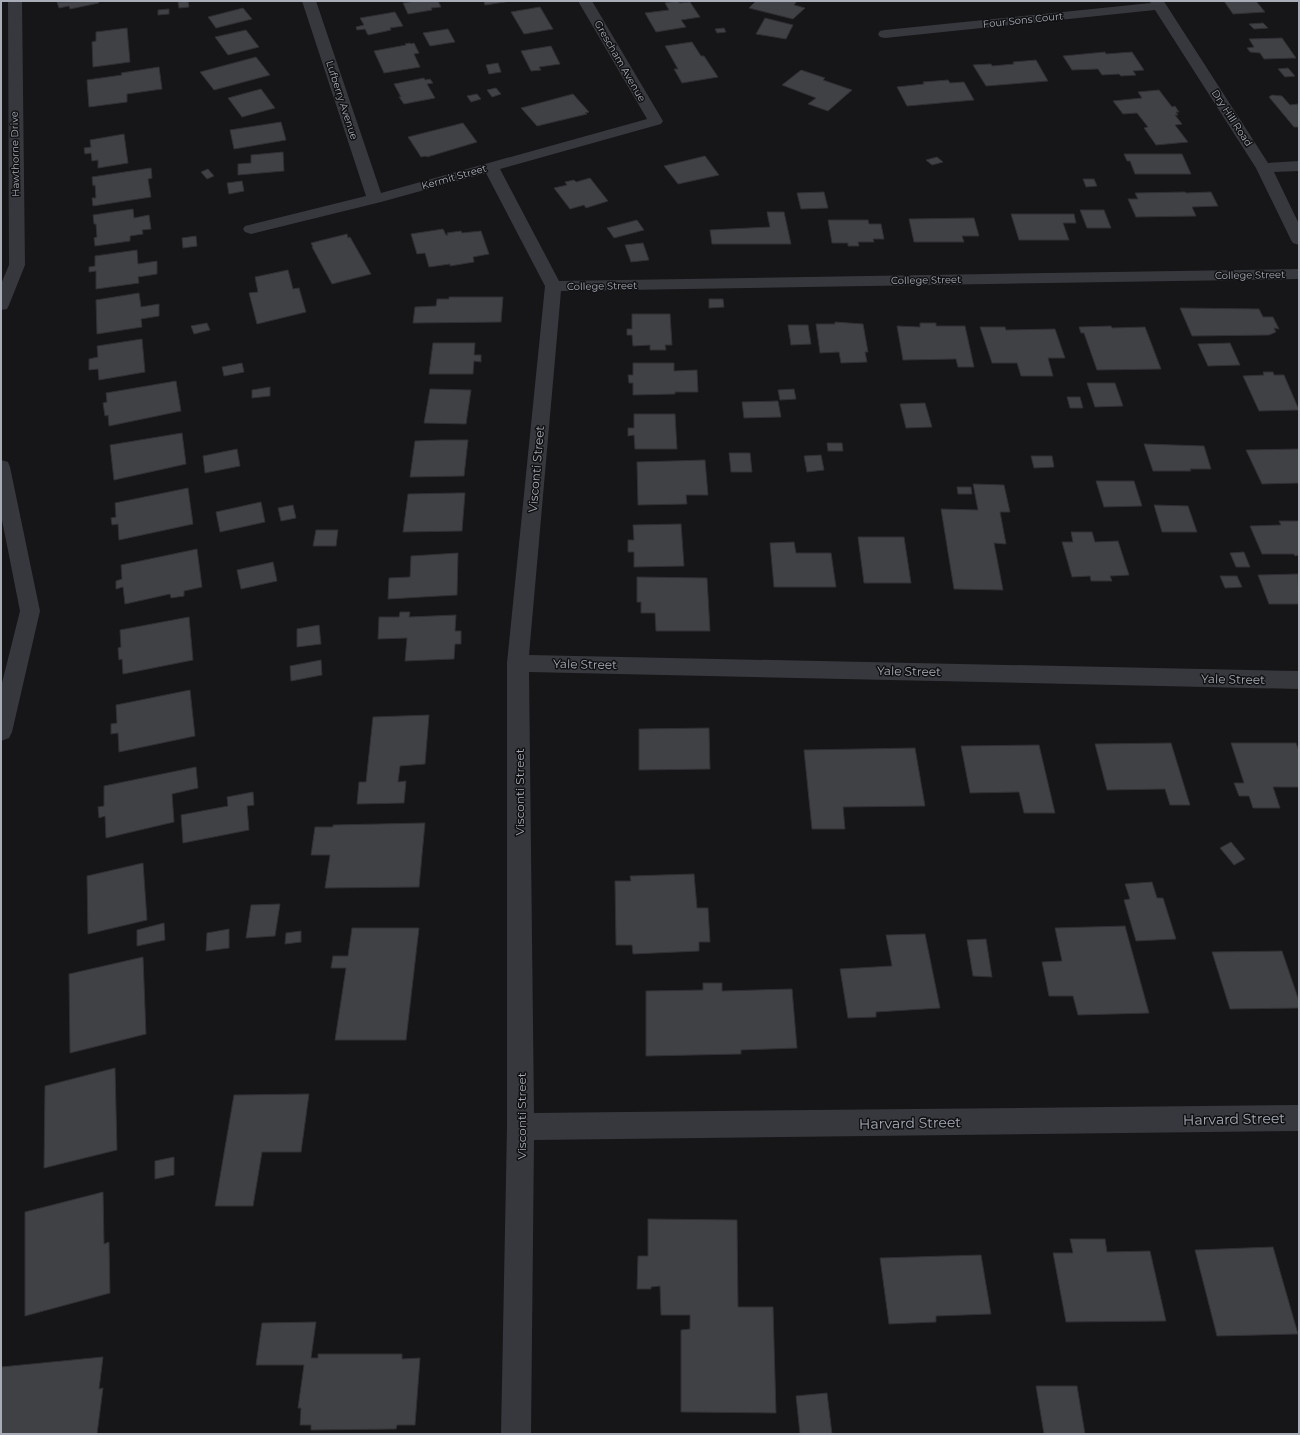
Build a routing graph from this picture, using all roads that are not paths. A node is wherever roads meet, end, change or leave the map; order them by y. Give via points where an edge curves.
1 (15, 1) edge
2 (309, 1) edge
3 (585, 1) edge
4 (1158, 3) edge
5 (885, 34) dead end
6 (656, 121) joint
7 (8, 146) edge
8 (1299, 166) edge
9 (491, 167) junction
10 (1264, 168) junction
11 (375, 199) junction
12 (251, 230) dead end
13 (1299, 240) edge
14 (1299, 274) edge
15 (553, 286) junction
16 (1, 305) edge
17 (1, 467) edge
18 (518, 663) junction
19 (1299, 680) edge
20 (1, 732) edge
21 (1299, 1118) edge
22 (521, 1127) junction
23 (516, 1434) edge

1 - 7 street, Hawthorne Drive
2 - 11 street, Lufberry Avenue
3 - 6 street, Grescham Avenue
4 - 5 street, Four Sons Court
4 - 10 street, Dry Hill Road
6 - 9 street, Kermit Street
7 - 16 street, Hawthorne Drive via 17,265
8 - 10 street
9 - 11 street, Kermit Street
9 - 15 street
10 - 13 street, Dry Hill Road
11 - 12 street, Kermit Street
14 - 15 street, College Street
15 - 18 street, Visconti Street
17 - 20 street via 30,611
18 - 19 street, Yale Street
18 - 22 street, Visconti Street
21 - 22 street, Harvard Street
22 - 23 street, Visconti Street

